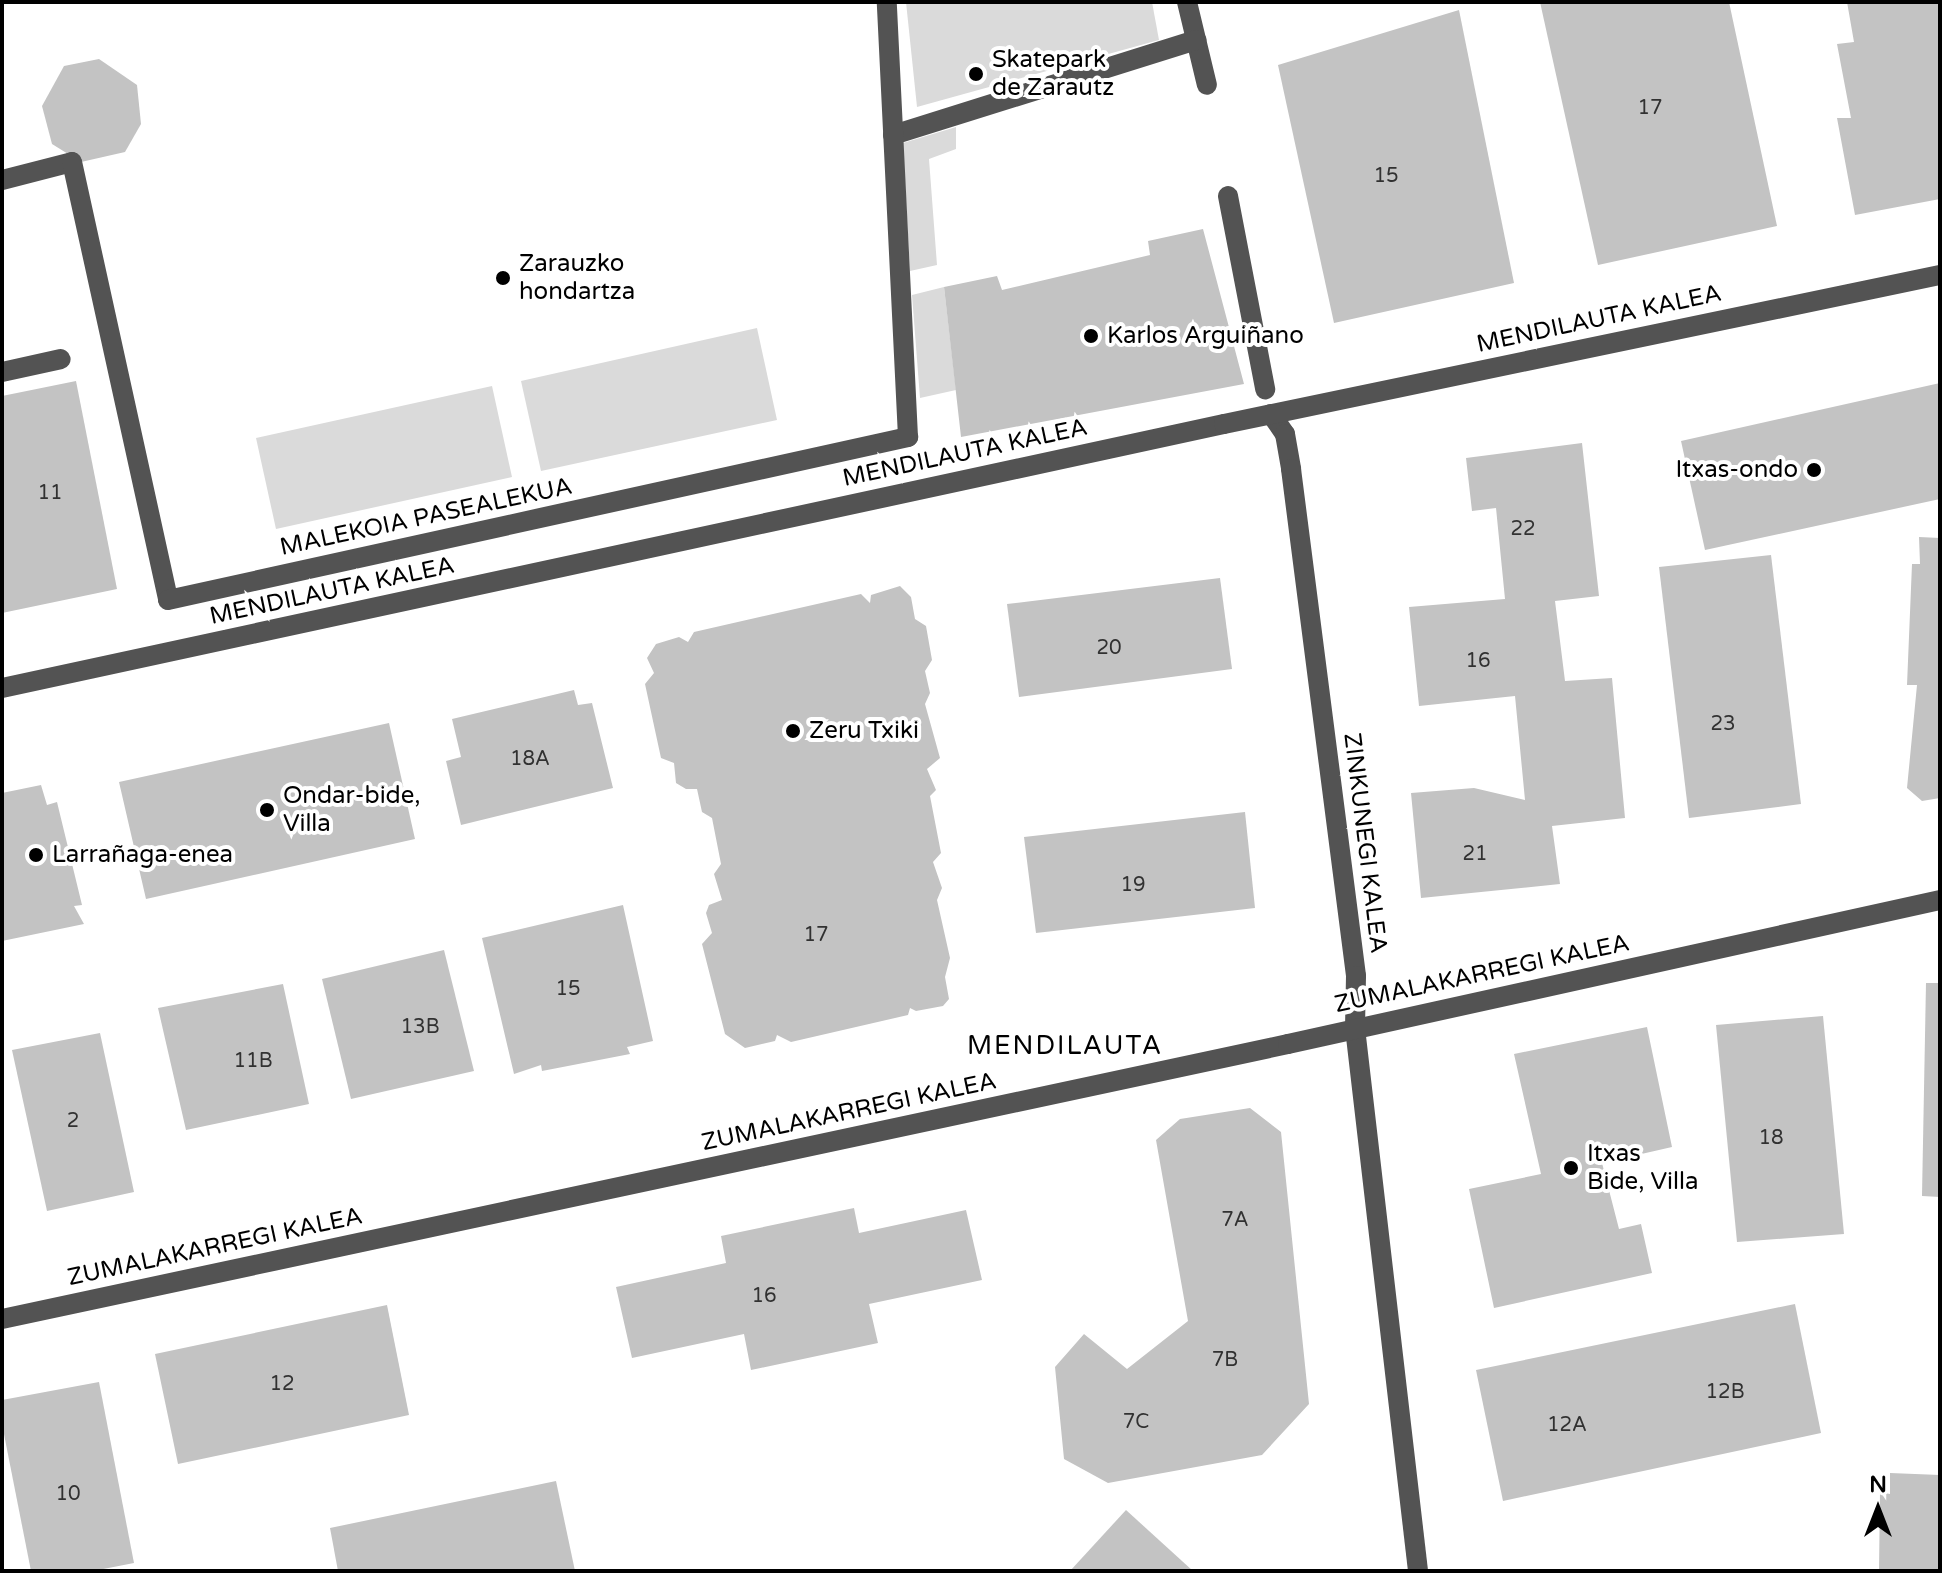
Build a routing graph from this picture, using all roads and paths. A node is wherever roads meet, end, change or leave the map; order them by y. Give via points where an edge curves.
1 (887, 2) edge
2 (1187, 2) edge
3 (1196, 40) junction
4 (1207, 85) dead end
5 (893, 135) junction
6 (2, 180) edge
7 (1228, 196) dead end
8 (1940, 275) edge
9 (61, 359) dead end
10 (2, 372) edge
11 (1265, 389) dead end
12 (1271, 414) junction
13 (2, 688) edge
14 (1940, 900) edge
15 (1355, 1028) junction
16 (2, 1319) edge
17 (1418, 1571) edge

1 - 5 street, MALEKOIA PASEALEKUA
2 - 3 street
3 - 4 street
3 - 5 street
5 - 6 street, MALEKOIA PASEALEKUA via 908,437 168,600 72,162
7 - 11 street
8 - 12 street, MENDILAUTA KALEA
9 - 10 street
12 - 13 street, MENDILAUTA KALEA
12 - 15 street, ZINKUNEGI KALEA via 1285,434 1291,469 1356,976
14 - 15 street, ZUMALAKARREGI KALEA
15 - 16 street, ZUMALAKARREGI KALEA
15 - 17 street, ZINKUNEGI KALEA

